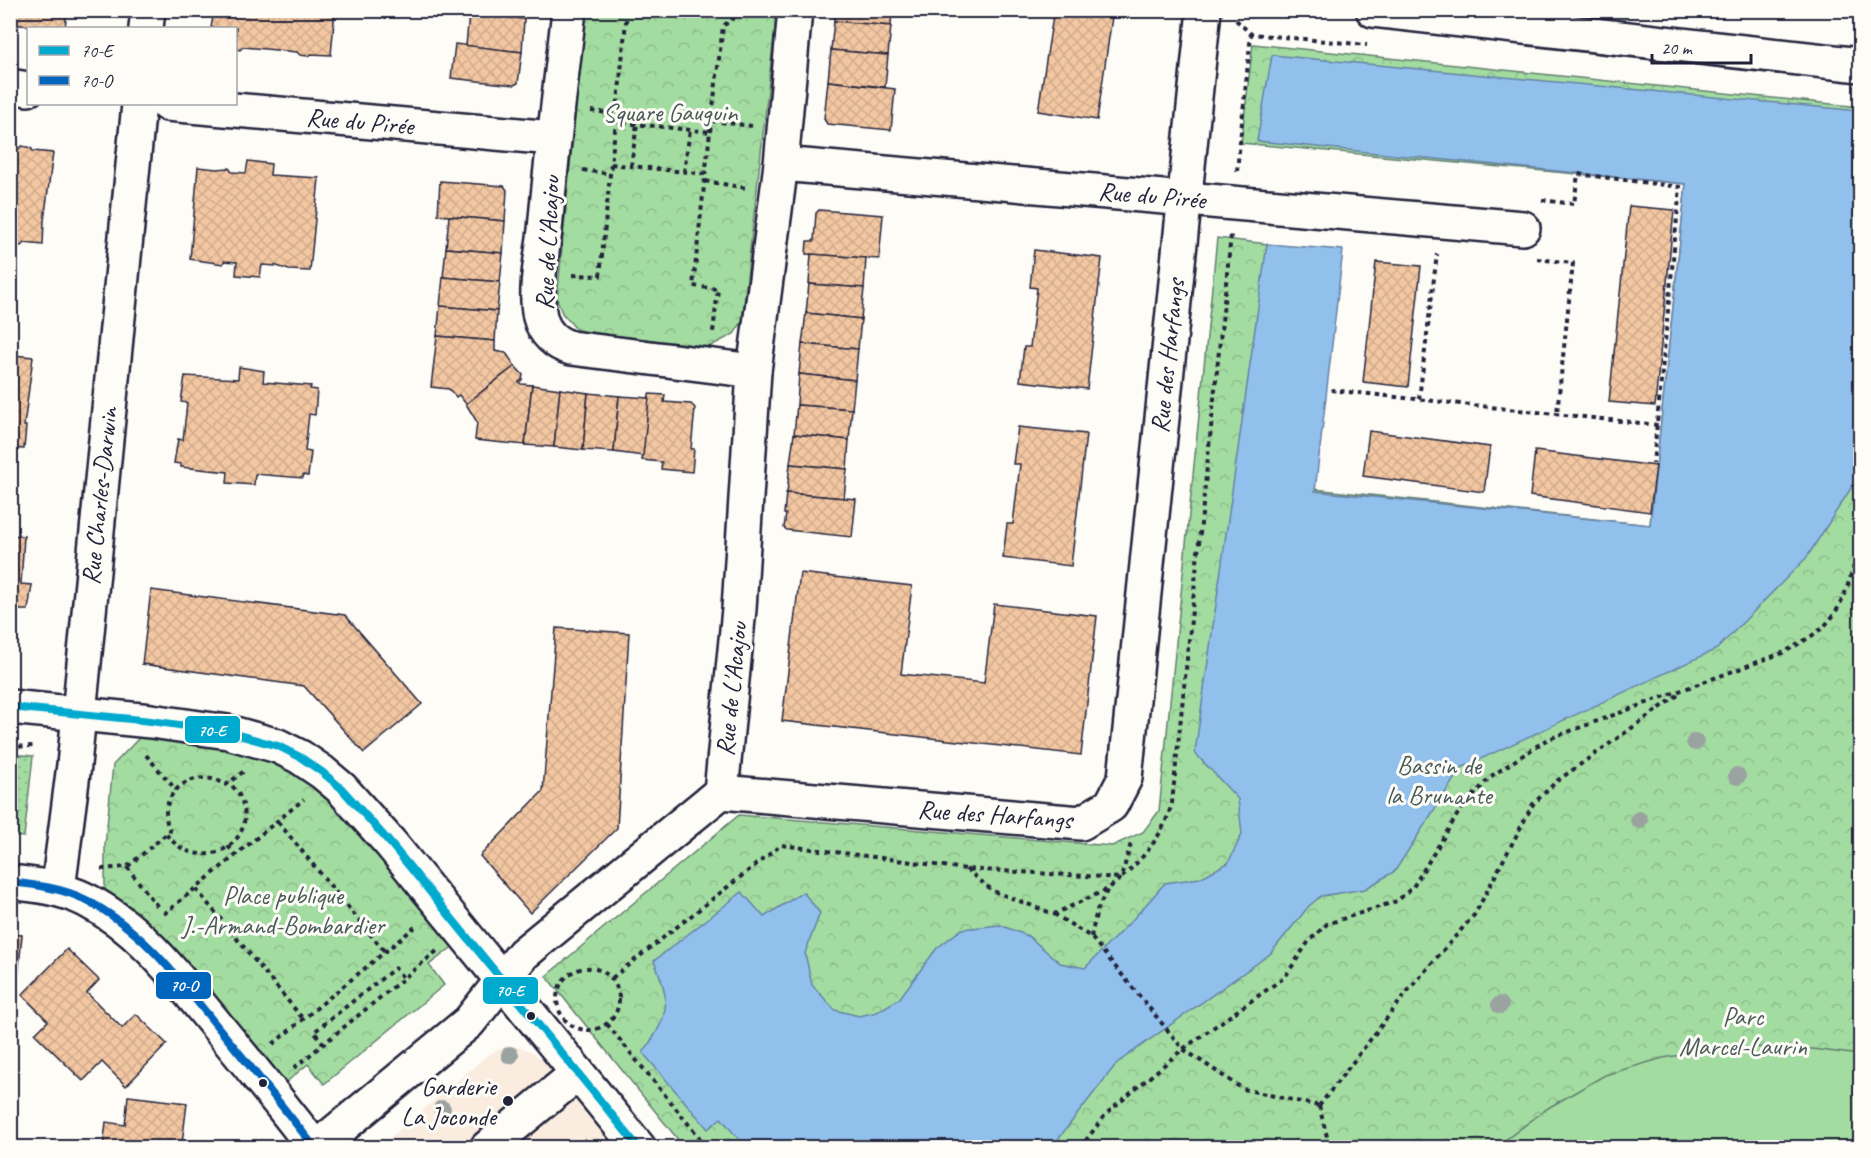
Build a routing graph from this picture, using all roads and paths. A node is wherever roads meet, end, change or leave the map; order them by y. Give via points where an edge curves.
1 (148, 10) edge
2 (568, 10) edge
3 (620, 10) edge
4 (744, 10) edge
5 (795, 10) edge
6 (1204, 10) edge
7 (1373, 10) edge
8 (146, 27) edge
9 (1251, 34) dead end
10 (1860, 65) edge
11 (10, 86) edge
12 (27, 89) edge
13 (139, 105) edge
14 (178, 105) edge
15 (583, 111) dead end
16 (617, 114) junction
17 (712, 121) junction
18 (616, 122) junction
19 (637, 124) junction
20 (753, 126) dead end
21 (690, 130) junction
22 (711, 132) junction
23 (553, 138) junction
24 (611, 164) junction
25 (781, 164) junction
26 (631, 166) junction
27 (578, 170) dead end
28 (684, 172) junction
29 (610, 174) junction
30 (705, 174) junction
31 (705, 181) junction
32 (750, 189) dead end
33 (1184, 198) junction
34 (1539, 200) dead end
35 (1234, 202) junction
36 (1526, 243) joint
37 (1437, 248) dead end
38 (572, 284) dead end
39 (713, 339) dead end
40 (754, 371) junction
41 (1331, 390) dead end
42 (1419, 399) junction
43 (1557, 414) junction
44 (1658, 425) junction
45 (1653, 464) dead end
46 (1860, 545) edge
47 (1687, 689) junction
48 (10, 707) edge
49 (78, 715) junction
50 (33, 746) dead end
51 (10, 747) edge
52 (142, 750) dead end
53 (252, 765) dead end
54 (229, 782) junction
55 (176, 790) junction
56 (721, 792) junction
57 (296, 807) dead end
58 (278, 822) junction
59 (166, 834) junction
60 (1132, 840) dead end
61 (228, 846) junction
62 (236, 856) junction
63 (98, 869) dead end
64 (966, 869) junction
65 (1121, 878) junction
66 (10, 882) edge
67 (196, 888) junction
68 (58, 889) junction
69 (1108, 889) junction
70 (164, 914) dead end
71 (1054, 914) junction
72 (417, 925) dead end
73 (1091, 937) junction
74 (385, 951) junction
75 (442, 954) dead end
76 (404, 978) junction
77 (612, 978) junction
78 (502, 981) junction
79 (303, 1019) junction
80 (607, 1024) junction
81 (324, 1044) junction
82 (272, 1045) dead end
83 (1183, 1049) junction
84 (578, 1073) junction
85 (296, 1074) dead end
86 (1319, 1106) junction
87 (316, 1148) edge
88 (488, 1148) edge
89 (639, 1148) edge
90 (708, 1148) edge
91 (1080, 1148) edge
92 (1330, 1148) edge

1 - 8 street
2 - 23 street, Rue de L'Acajou
3 - 16 path via 627,11
4 - 17 path via 723,26
5 - 25 street, Rue de L'Acajou
6 - 33 street, Rue des Harfangs
7 - 10 street
9 - 35 path
11 - 12 street
13 - 49 street, Rue Charles-Darwin
14 - 23 street, Rue du Pirée
15 - 16 path
16 - 18 path
17 - 20 path
17 - 22 path
18 - 19 path
18 - 24 path
19 - 21 path
19 - 26 path
21 - 22 path
21 - 28 path
22 - 30 path
23 - 40 street, Rue de L'Acajou via 539,290 540,317 548,333 570,348
24 - 26 path
24 - 29 path
25 - 33 street, Rue du Pirée
25 - 40 street, Rue de L'Acajou
26 - 28 path
27 - 29 path
28 - 30 path
29 - 38 path via 600,276 573,274
30 - 31 path
31 - 32 path
31 - 39 path via 693,286 718,289
33 - 35 street, Rue du Pirée
33 - 56 street, Rue des Harfangs via 1125,778 1111,805 1082,823
34 - 44 path via 1574,204 1578,174 1680,187
35 - 36 street, Rue du Pirée
35 - 65 path via 1172,803 1161,834
36 - 43 path via 1573,263
37 - 42 path
40 - 56 street, Rue de L'Acajou via 739,609
41 - 42 path
42 - 43 path
43 - 44 path
44 - 45 path
46 - 47 path via 1846,592 1828,622 1785,652
47 - 83 path via 1546,740 1490,777 1459,812 1413,887 1397,901 1327,924 1309,941 1285,977
47 - 86 path via 1557,781 1533,804 1474,914 1411,987
48 - 49 street
49 - 68 street, Rue Charles-Darwin
49 - 78 street via 228,732 278,746 300,757 357,805
50 - 51 path
52 - 55 path
53 - 54 path
54 - 55 path via 226,785 201,777
54 - 61 path via 240,796 244,811 242,829
55 - 59 path via 167,804 170,831
56 - 78 street via 524,954
57 - 58 path
58 - 62 path
58 - 74 path
59 - 61 path via 186,852 198,855 219,853
59 - 63 path via 127,867
60 - 65 path
61 - 62 path
62 - 67 path
64 - 65 path
64 - 71 path via 993,891
64 - 77 path via 781,845
65 - 69 path
66 - 68 street
67 - 70 path
67 - 79 path
68 - 87 street via 98,907 145,944 178,978
69 - 71 path
69 - 73 path via 1097,910
71 - 73 path
72 - 74 path
73 - 83 path
74 - 79 path
75 - 76 path via 438,950
76 - 81 path
76 - 81 path via 395,968 314,1032
77 - 80 path via 620,997 619,1007
77 - 80 path via 594,969 574,971 560,985 557,996 562,1016 577,1029 598,1029
78 - 84 street
78 - 87 street via 469,1022
79 - 82 path
80 - 90 path
81 - 85 path via 292,1070
83 - 86 path via 1243,1089
83 - 91 path via 1106,1114
84 - 88 street
84 - 89 street
86 - 92 path

